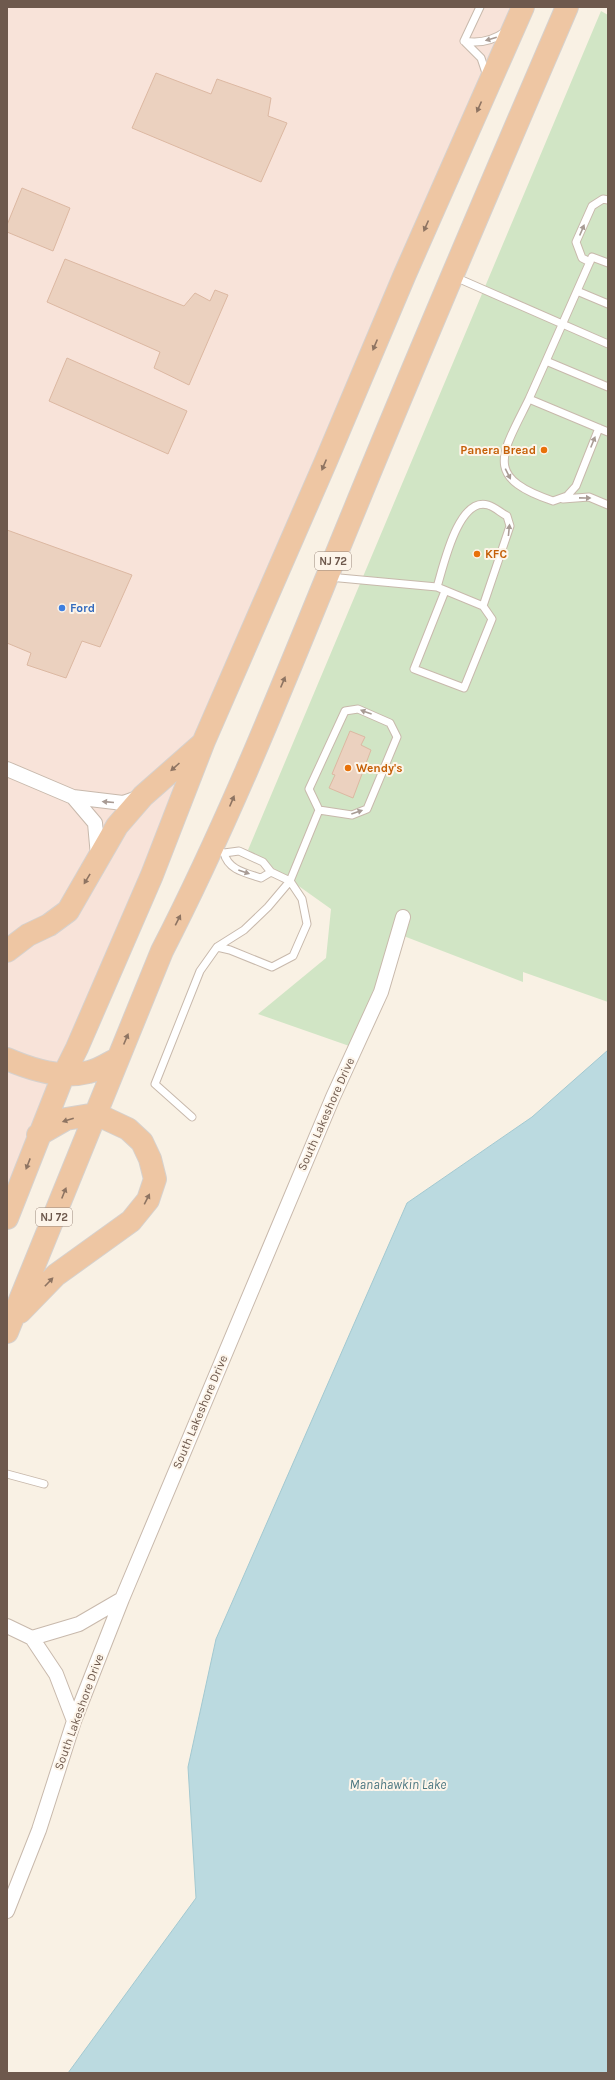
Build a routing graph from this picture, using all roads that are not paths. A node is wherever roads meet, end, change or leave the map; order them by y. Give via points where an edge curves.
1 (480, 7) edge
2 (567, 7) edge
3 (518, 16) edge
4 (464, 41) junction
5 (488, 85) junction
6 (608, 200) edge
7 (590, 262) junction
8 (608, 263) edge
9 (451, 276) junction
10 (577, 291) junction
11 (608, 304) edge
12 (562, 324) junction
13 (608, 344) edge
14 (546, 361) junction
15 (608, 387) edge
16 (529, 399) junction
17 (599, 428) junction
18 (608, 432) edge
19 (561, 499) junction
20 (608, 505) edge
21 (326, 577) junction
22 (437, 587) junction
23 (445, 591) junction
24 (483, 606) junction
25 (204, 741) junction
26 (7, 769) edge
27 (143, 796) junction
28 (73, 797) junction
29 (319, 810) junction
30 (218, 850) junction
31 (98, 860) junction
32 (271, 872) junction
33 (290, 881) junction
34 (404, 917) dead end
35 (217, 947) junction
36 (7, 951) edge
37 (7, 1059) edge
38 (117, 1059) junction
39 (63, 1076) junction
40 (96, 1114) junction
41 (192, 1117) dead end
42 (38, 1135) junction
43 (8, 1216) edge
44 (9, 1326) edge
45 (7, 1474) edge
46 (44, 1484) dead end
47 (122, 1598) junction
48 (7, 1626) edge
49 (32, 1638) junction
50 (74, 1721) junction
51 (7, 1911) edge

1 - 4 lane
2 - 9 highway, NJ 72
3 -> 4 lane via 496,39 476,43
3 - 5 highway
4 - 5 lane via 481,58
5 -> 25 highway
7 -> 6 lane via 582,258 576,242 592,206 604,199
7 - 8 lane via 592,257
7 - 10 lane
9 - 12 lane
9 - 21 highway, NJ 72
10 - 11 lane
10 - 12 lane
12 - 13 lane
12 - 14 lane
14 - 15 lane
14 - 16 lane
16 - 17 lane
16 -> 19 lane via 504,454 504,466 508,478 532,494 553,501
17 - 18 lane
19 -> 17 lane via 576,486
19 -> 20 lane via 589,497
21 - 22 lane
30 -> 21 highway, NJ 72
22 - 23 lane
24 -> 22 lane via 510,526 507,516 488,505 477,505 468,510 461,519
23 - 24 lane
23 - 24 lane via 414,669 464,688 492,619
25 -> 27 highway
25 - 39 highway via 152,876
26 - 28 street
27 -> 28 street via 123,803
27 - 31 highway via 117,826
28 - 31 street via 95,823
29 -> 29 lane via 352,815 367,809 397,737 390,723 358,709 345,711 309,789
29 - 33 lane
30 - 32 lane via 239,851 263,862
30 -> 32 lane via 236,869 261,878
38 -> 30 highway, NJ 72 via 162,951
31 -> 36 highway via 68,911
32 - 33 lane
33 - 35 lane via 244,930
33 - 35 lane via 302,899 307,924 293,956 272,967
34 - 47 street, South Lakeshore Drive via 381,992 332,1096
35 - 41 lane via 200,971 155,1084
37 - 39 highway
38 - 39 highway via 90,1072
38 - 40 highway, NJ 72
39 - 42 highway
40 -> 42 highway via 66,1119
44 -> 40 highway, NJ 72
44 -> 40 highway via 56,1274 131,1221 148,1200 155,1179 142,1142 128,1129
42 -> 43 highway
45 - 46 lane
47 - 49 street via 79,1624
47 - 50 street, South Lakeshore Drive
48 - 49 street
49 - 50 street via 56,1674
50 - 51 street, South Lakeshore Drive via 39,1830

